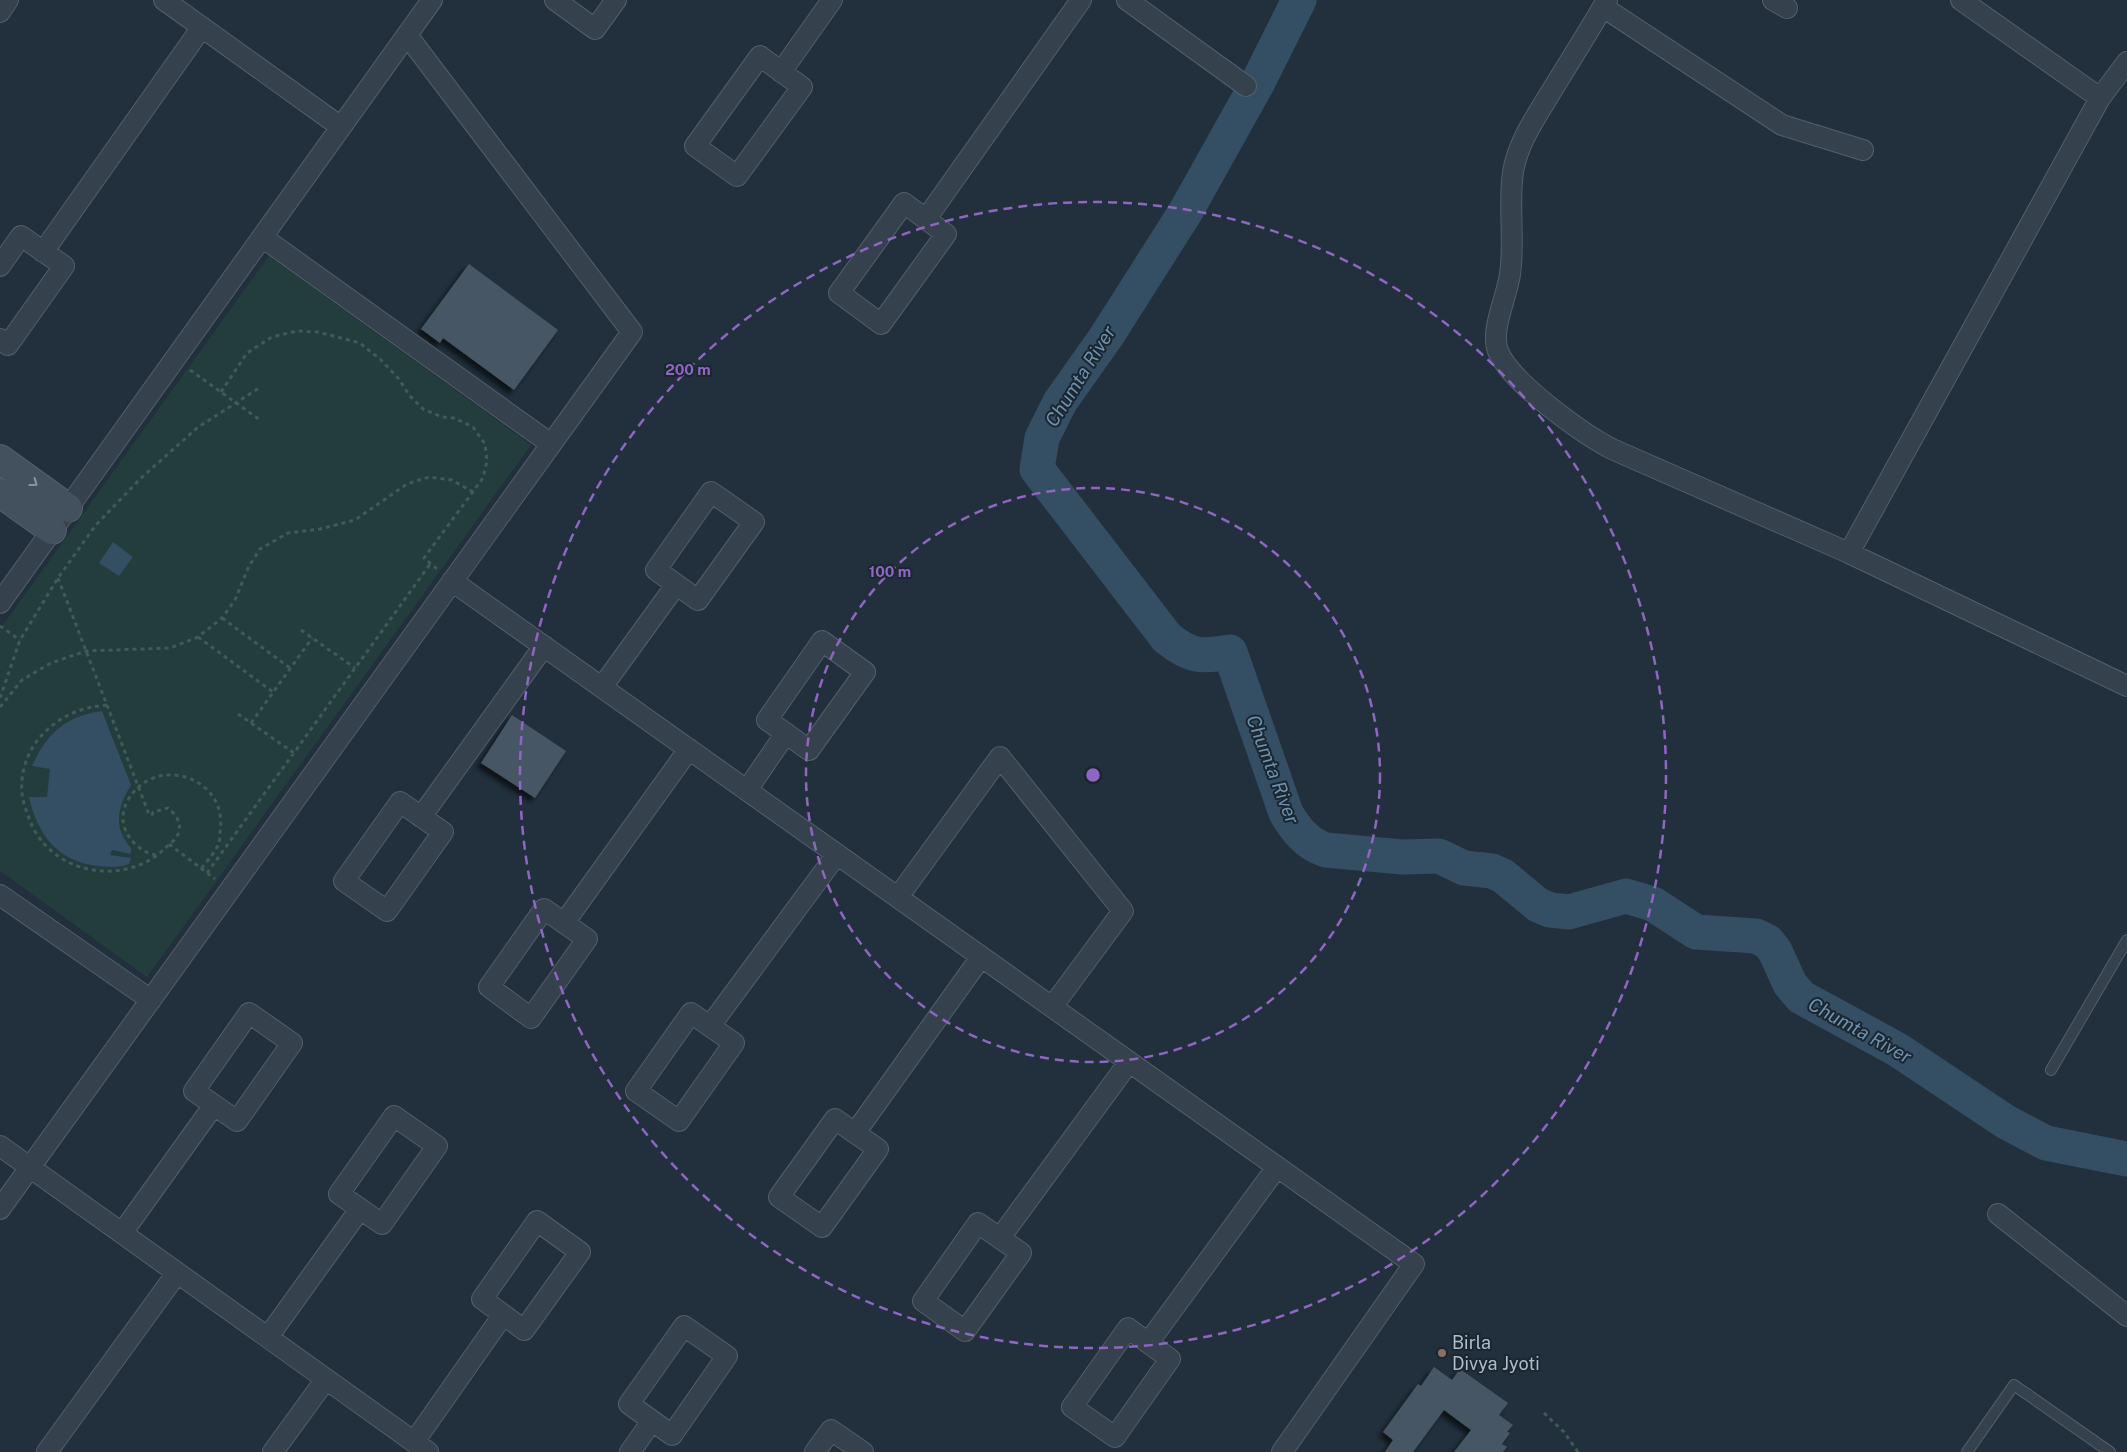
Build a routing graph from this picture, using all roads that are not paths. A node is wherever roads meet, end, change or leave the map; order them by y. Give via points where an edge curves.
1 (8, 0) edge
2 (164, 0) edge
3 (555, 0) edge
4 (616, 0) edge
5 (832, 0) edge
6 (1080, 0) edge
7 (1128, 0) edge
8 (1961, 0) edge
9 (424, 3) edge
10 (1605, 4) edge
11 (0, 12) edge
12 (202, 27) junction
13 (407, 35) junction
14 (2127, 62) edge
15 (781, 72) junction
16 (1246, 86) dead end
17 (2100, 98) junction
18 (341, 127) junction
19 (1863, 150) dead end
20 (926, 219) junction
21 (262, 237) junction
22 (43, 252) junction
23 (0, 266) edge
24 (0, 339) edge
25 (551, 444) junction
26 (0, 459) edge
27 (0, 493) edge
28 (68, 508) junction
29 (52, 530) junction
30 (1849, 553) junction
31 (452, 581) junction
32 (676, 585) junction
33 (0, 603) edge
34 (544, 646) junction
35 (2127, 686) edge
36 (602, 687) junction
37 (786, 734) junction
38 (689, 749) junction
39 (747, 790) junction
40 (421, 817) junction
41 (837, 854) junction
42 (0, 895) edge
43 (898, 897) junction
44 (564, 923) junction
45 (2127, 940) edge
46 (981, 957) junction
47 (150, 1000) junction
48 (1052, 1007) junction
49 (710, 1026) junction
50 (1129, 1062) junction
51 (2051, 1070) dead end
52 (214, 1105) junction
53 (855, 1133) junction
54 (0, 1146) edge
55 (1277, 1167) junction
56 (30, 1168) junction
57 (0, 1209) edge
58 (360, 1209) junction
59 (1998, 1214) dead end
60 (122, 1233) junction
61 (1000, 1238) junction
62 (177, 1273) junction
63 (504, 1315) junction
64 (2127, 1316) edge
65 (268, 1338) junction
66 (1148, 1343) junction
67 (326, 1379) junction
68 (652, 1421) junction
69 (421, 1447) edge
70 (48, 1452) edge
71 (273, 1452) edge
72 (630, 1452) edge
73 (815, 1452) edge
74 (863, 1452) edge
75 (1282, 1452) edge
76 (1966, 1452) edge
77 (2110, 1452) edge

1 - 11 street
2 - 12 street
3 - 4 street via 595,29
5 - 15 street
6 - 20 street
7 - 16 street
8 - 17 street
9 - 13 street
10 - 19 street via 1782,126
10 - 30 street via 1534,121 1516,157 1510,213 1510,274 1496,330 1502,360 1527,388 1601,444
12 - 18 street
12 - 22 street
13 - 18 street
13 - 25 street via 632,332
14 - 17 street
15 - 15 street via 760,56 695,146 737,176 802,87
17 - 30 street
18 - 21 street
20 - 20 street via 904,203 839,293 881,324 946,234
21 - 25 street
21 - 28 street
22 - 23 street via 21,236
22 - 24 street via 64,266 8,345
25 - 31 street
26 -> 28 street
27 - 29 street
28 - 29 street
29 - 33 street
30 - 35 street
31 - 34 street
31 - 47 street
32 - 32 street via 698,600 754,522 711,492 656,570
32 - 36 street
34 - 36 street
34 - 40 street
36 - 38 street
37 - 37 street via 810,750 865,672 822,641 767,720
37 - 39 street
38 - 39 street
38 - 44 street
39 - 41 street
40 - 40 street via 400,802 344,880 387,911 443,832
41 - 43 street
41 - 49 street
42 - 47 street
43 - 46 street
43 - 48 street via 1000,757 1123,911
44 - 44 street via 544,909 488,987 531,1018 587,939
45 - 51 lane
46 - 48 street
46 - 53 street
47 - 56 street
48 - 50 street
49 - 49 street via 691,1013 636,1091 679,1121 734,1043
50 - 55 street
50 - 61 street
52 - 52 street via 237,1121 292,1043 249,1013 194,1091
52 - 60 street
53 - 53 street via 835,1119 780,1197 822,1227 878,1149
54 - 56 street
55 - 66 street
55 - 75 street via 1414,1264
56 - 57 street
56 - 60 street
58 - 58 street via 382,1224 437,1146 394,1116 339,1194
58 - 65 street
59 - 64 street
60 - 62 street
61 - 61 street via 978,1223 923,1301 966,1331 1021,1253
62 - 65 street
62 - 70 street
63 - 63 street via 524,1330 580,1252 537,1222 482,1300
63 - 69 street
65 - 67 street
66 - 66 street via 1128,1328 1072,1407 1115,1437 1170,1359
67 - 69 street
67 - 71 street
68 - 68 street via 672,1434 727,1356 684,1326 629,1404
68 - 72 street
73 - 74 street via 831,1430
76 - 77 lane via 2014,1384

